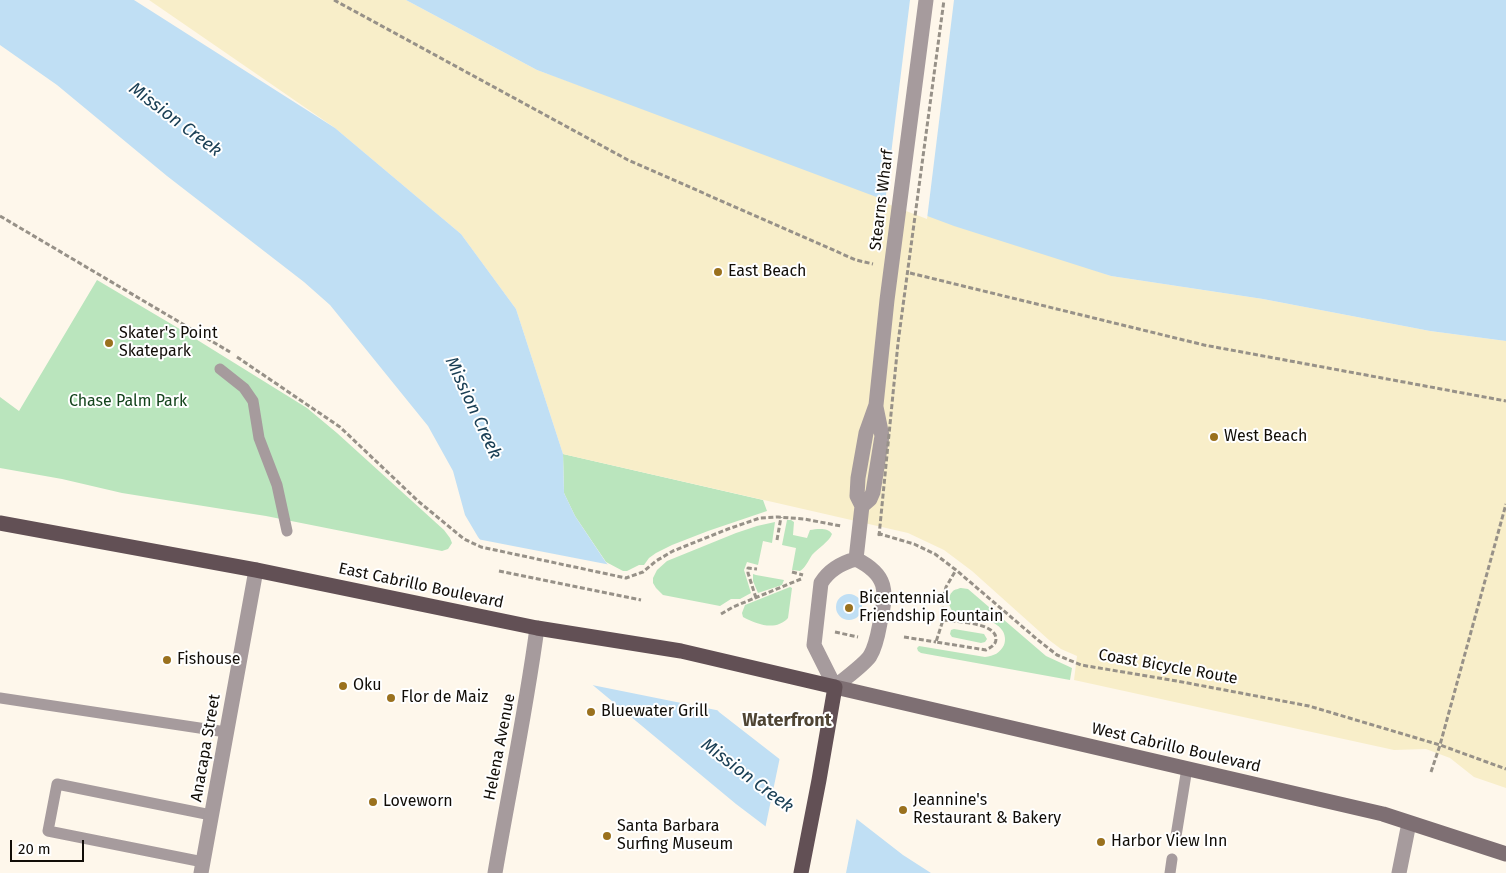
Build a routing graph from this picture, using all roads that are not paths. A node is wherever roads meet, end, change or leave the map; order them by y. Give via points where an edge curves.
1 (926, 0) edge
2 (220, 370) dead end
3 (0, 522) edge
4 (287, 531) dead end
5 (856, 559) junction
6 (256, 570) junction
7 (540, 628) junction
8 (835, 686) junction
9 (0, 698) edge
10 (226, 732) junction
11 (1187, 768) junction
12 (211, 815) junction
13 (1410, 823) junction
14 (1176, 836) dead end
15 (1506, 854) edge
16 (1172, 859) dead end
17 (202, 867) edge
18 (495, 873) edge
19 (801, 873) edge
20 (1170, 873) edge
21 (1399, 873) edge

1 - 5 street, Stearns Wharf via 876,405 866,433 858,478 857,496 862,506
2 - 4 lane via 244,388 253,401 259,438 277,485
3 - 6 main road, East Cabrillo Boulevard
5 - 8 street via 834,569 821,583 814,645
5 - 8 street via 877,574 884,587 885,598 877,640 869,658
6 - 7 main road, East Cabrillo Boulevard
6 - 10 street, Anacapa Street
7 - 8 main road, East Cabrillo Boulevard via 681,651
7 - 18 street, Helena Avenue
8 - 11 main road, West Cabrillo Boulevard
8 - 19 main road
9 - 10 lane
10 - 12 street, Anacapa Street
11 - 13 main road, West Cabrillo Boulevard
11 - 14 lane
12 - 17 street, Anacapa Street
12 - 17 lane via 57,784 48,831
13 - 15 main road, West Cabrillo Boulevard
13 - 21 street
16 - 20 lane

